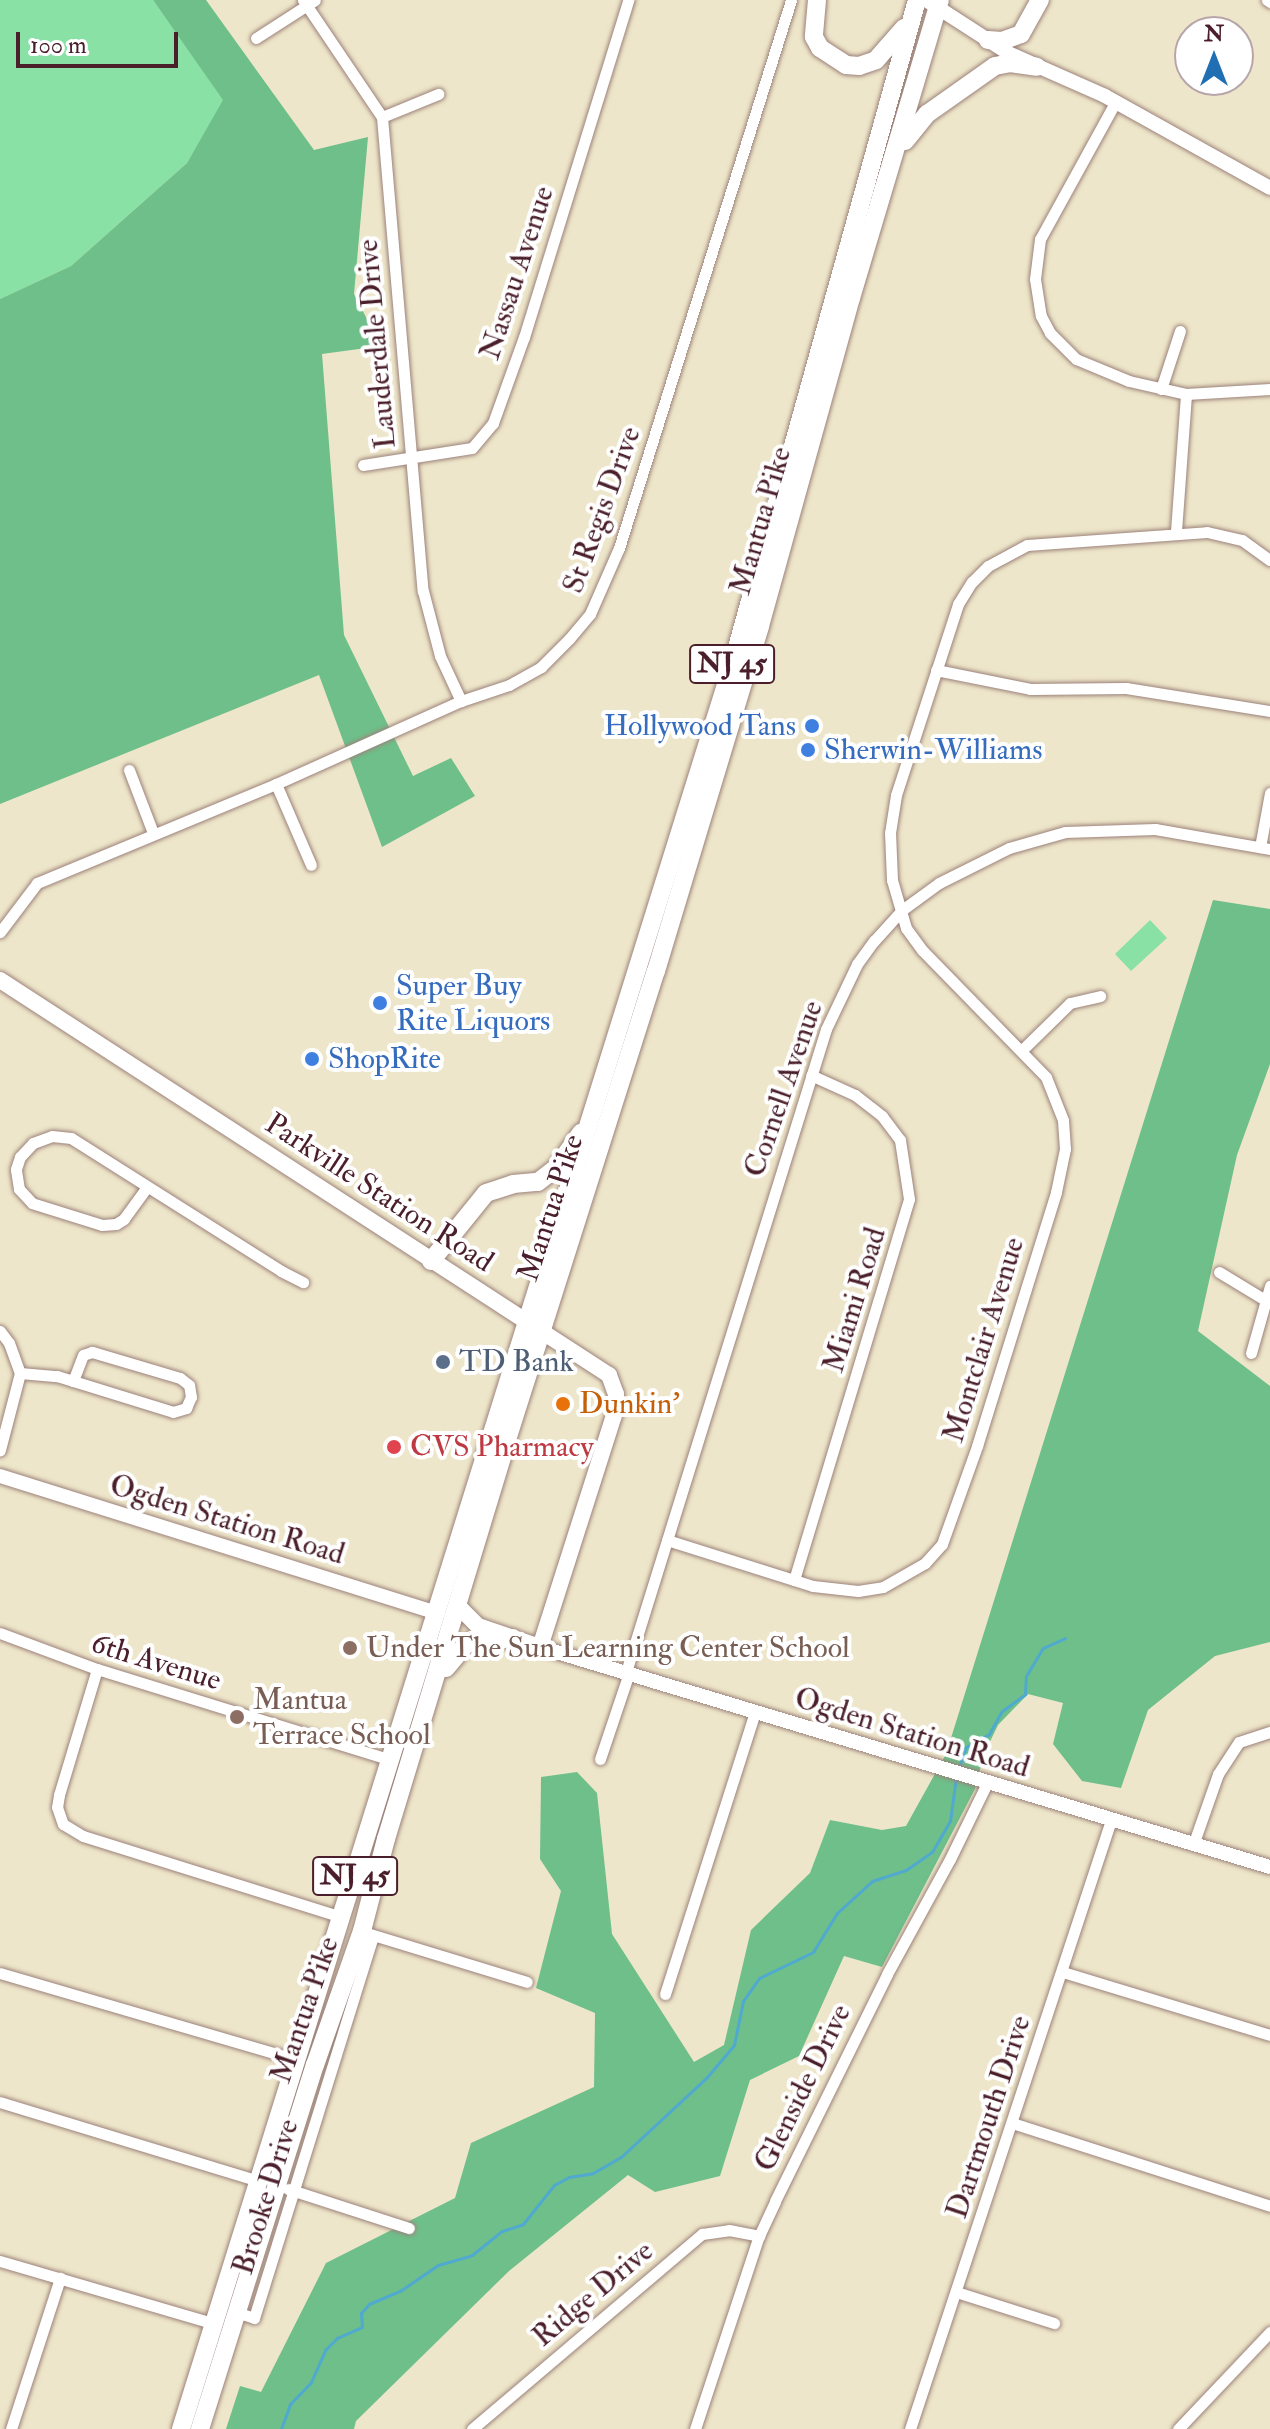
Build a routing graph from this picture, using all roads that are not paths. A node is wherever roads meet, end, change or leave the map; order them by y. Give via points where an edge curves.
1 (628, 0) edge
2 (791, 0) edge
3 (817, 0) edge
4 (917, 0) edge
5 (1040, 0) edge
6 (308, 2) edge
7 (935, 2) edge
8 (910, 19) junction
9 (256, 38) dead end
10 (998, 51) junction
11 (1037, 67) joint
12 (438, 94) dead end
13 (1116, 101) junction
14 (382, 117) junction
15 (1270, 188) edge
16 (878, 209) junction
17 (1180, 331) dead end
18 (1161, 389) junction
19 (1270, 389) edge
20 (1186, 394) junction
21 (411, 458) junction
22 (363, 465) dead end
23 (1176, 531) junction
24 (1270, 560) edge
25 (936, 670) junction
26 (461, 701) junction
27 (1270, 711) edge
28 (129, 770) dead end
29 (276, 784) junction
30 (1270, 793) edge
31 (153, 833) junction
32 (1265, 848) edge
33 (311, 865) dead end
34 (902, 910) junction
35 (0, 932) edge
36 (0, 980) edge
37 (1100, 996) dead end
38 (1022, 1050) junction
39 (811, 1075) junction
40 (593, 1113) junction
41 (147, 1187) junction
42 (431, 1261) junction
43 (1219, 1272) dead end
44 (303, 1282) dead end
45 (1270, 1286) edge
46 (1268, 1302) edge
47 (535, 1327) junction
48 (0, 1331) edge
49 (1251, 1353) dead end
50 (20, 1373) junction
51 (73, 1381) junction
52 (0, 1450) edge
53 (0, 1476) edge
54 (667, 1540) junction
55 (794, 1580) junction
56 (459, 1607) junction
57 (438, 1613) junction
58 (0, 1633) edge
59 (513, 1638) junction
60 (540, 1647) junction
61 (97, 1669) junction
62 (627, 1672) junction
63 (755, 1712) junction
64 (1270, 1732) edge
65 (600, 1759) dead end
66 (391, 1760) junction
67 (987, 1783) junction
68 (1111, 1820) junction
69 (386, 1839) junction
70 (1193, 1845) junction
71 (1270, 1867) edge
72 (342, 1917) junction
73 (368, 1933) junction
74 (1063, 1972) junction
75 (0, 1973) edge
76 (527, 1982) dead end
77 (665, 1994) dead end
78 (1270, 2035) edge
79 (297, 2060) junction
80 (0, 2102) edge
81 (1012, 2123) junction
82 (276, 2186) junction
83 (1270, 2206) edge
84 (409, 2228) dead end
85 (759, 2236) junction
86 (0, 2261) edge
87 (60, 2278) junction
88 (956, 2292) junction
89 (1054, 2323) dead end
90 (215, 2324) junction
91 (1270, 2332) edge
92 (11, 2429) edge
93 (181, 2429) edge
94 (200, 2429) edge
95 (472, 2429) edge
96 (695, 2429) edge
97 (910, 2429) edge
98 (1178, 2429) edge

1 - 21 street, Nassau Avenue via 493,423 472,448
2 - 26 street, St Regis Drive via 619,548 590,614 526,677
3 - 8 main road via 813,25 820,48 852,66 876,60
4 - 8 main road, Mantua Pike / NJ 45
5 - 10 main road via 1021,34 1002,41
6 - 9 street
6 - 14 street, Lauderdale Drive
7 - 10 street
7 - 16 main road, Mantua Pike / NJ 45
8 - 40 main road, Mantua Pike / NJ 45 via 731,669
10 - 11 main road
10 - 16 main road via 995,66 919,121 906,137 886,202
11 - 13 street
12 - 14 street
13 - 15 street
13 - 18 street via 1040,239 1036,301 1050,333 1076,359
14 - 21 street, Lauderdale Drive
16 - 47 main road, Mantua Pike / NJ 45 via 758,633
17 - 18 street
18 - 20 street
19 - 20 street
20 - 23 street
21 - 22 street, Nassau Avenue
21 - 26 street, Lauderdale Drive via 423,591 440,656
23 - 24 street, Montclair Avenue via 1225,534
23 - 25 street, Montclair Avenue via 1027,545 1007,554 972,582 958,604
25 - 27 street via 1030,689 1126,688
25 - 34 street, Montclair Avenue via 896,795 890,833 892,880
26 - 29 street, St Regis Drive
28 - 31 street
29 - 31 street, St Regis Drive
29 - 33 street
30 - 32 street
31 - 35 street, St Regis Drive via 37,883
32 - 34 street, Cornell Avenue via 1155,829 1065,832 977,862
34 - 38 street, Montclair Avenue via 906,928 922,950
34 - 39 street, Cornell Avenue via 857,964
36 - 42 main road, Parkville Station Road
37 - 38 street via 1070,1003
38 - 55 street, Montclair Avenue via 1056,1097 1063,1120 1063,1167 950,1527 925,1563 883,1587 833,1590
39 - 54 street, Cornell Avenue
39 - 55 street, Miami Road via 855,1095 882,1116 900,1140 909,1199
40 - 42 main road via 557,1167 538,1182 486,1193
40 - 47 main road, Mantua Pike / NJ 45
41 - 41 street via 65,1136 33,1143 16,1169 19,1189 32,1203 102,1225 124,1219
41 - 44 street
42 - 47 main road, Parkville Station Road
43 - 46 street
45 - 46 street
46 - 49 street
47 - 56 main road, Mantua Pike / NJ 45
47 - 57 main road, Mantua Pike / NJ 45
47 - 60 main road, Parkville Station Road via 609,1375 616,1409
48 - 50 street
50 - 51 street
50 - 52 street
51 - 51 street via 173,1412 186,1408 191,1397 189,1385 180,1378 92,1352 83,1355
53 - 57 street, Ogden Station Road
54 - 55 street, Montclair Avenue
54 - 62 street, Cornell Avenue
56 - 59 main road via 478,1626
56 - 69 main road, Mantua Pike / NJ 45
57 - 66 main road, Mantua Pike / NJ 45
58 - 61 street, 6th Avenue
59 - 60 main road
59 - 69 main road via 467,1643 447,1667 395,1829
60 - 62 street, Ogden Station Road
61 - 66 street, 6th Avenue
61 - 72 street via 59,1795 59,1817 67,1828
62 - 63 street, Ogden Station Road
62 - 65 street, Cornell Avenue
63 - 67 street, Ogden Station Road
63 - 77 street
64 - 70 street via 1239,1742 1218,1774
66 - 72 main road, Mantua Pike / NJ 45
67 - 68 street, Ogden Station Road
67 - 85 street, Glenside Drive
68 - 70 street, Ogden Station Road
68 - 74 street, Dartmouth Drive
69 - 73 main road, Mantua Pike / NJ 45
70 - 71 street, Ogden Station Road
72 - 79 main road, Mantua Pike / NJ 45
73 - 76 street
73 - 82 main road, Mantua Pike / NJ 45
74 - 78 street
74 - 81 street, Dartmouth Drive
75 - 79 street
79 - 82 main road, Mantua Pike / NJ 45
80 - 82 street
81 - 83 street
81 - 88 street, Dartmouth Drive
82 - 84 street
82 - 90 main road, Mantua Pike / NJ 45
82 - 94 main road, Mantua Pike / NJ 45
85 - 95 street, Ridge Drive via 729,2230 702,2234
85 - 96 street, Glenside Drive
86 - 87 street
87 - 90 street
87 - 92 street
88 - 89 street
88 - 97 street, Dartmouth Drive
90 - 93 main road, Mantua Pike / NJ 45
91 - 98 street

